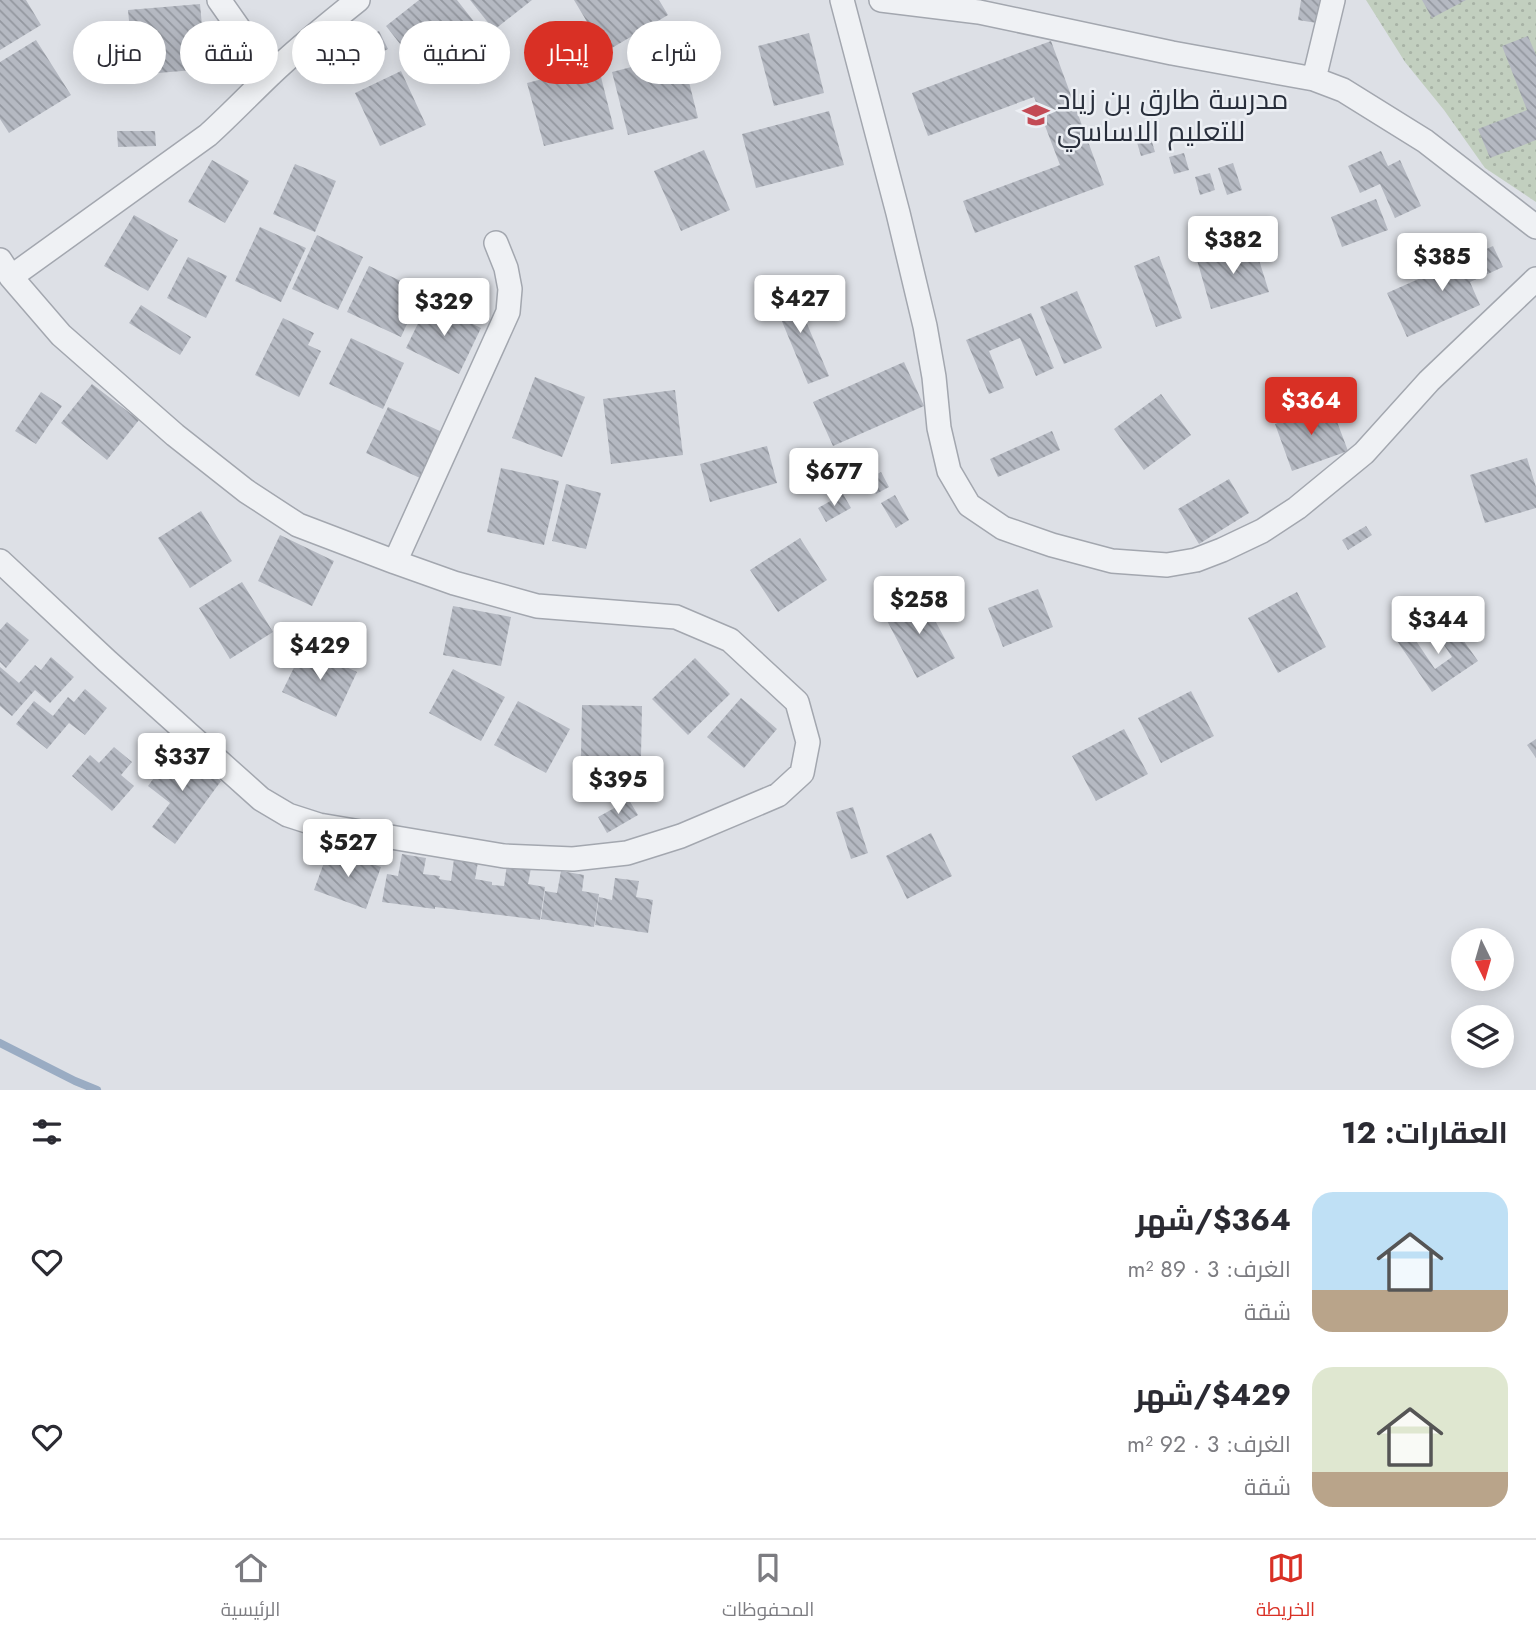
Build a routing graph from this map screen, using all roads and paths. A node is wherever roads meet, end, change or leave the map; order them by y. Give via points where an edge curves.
1 (219, 0) edge
2 (358, 0) edge
3 (842, 0) edge
4 (881, 0) edge
5 (1333, 0) edge
6 (234, 21) edge
7 (278, 68) edge
8 (1314, 79) junction
9 (261, 84) edge
10 (1536, 227) edge
11 (496, 243) dead end
12 (6, 269) edge
13 (1536, 279) edge
14 (0, 561) edge
15 (395, 562) junction

1 - 6 street
2 - 7 street
3 - 13 street via 925,326 949,471 969,505 1003,528 1112,561 1167,565 1222,551 1297,508 1364,453 1429,381
4 - 8 street via 979,12
5 - 8 street
8 - 10 street via 1343,90 1424,141
9 - 12 street via 208,135
11 - 15 street via 510,289 508,312
12 - 15 street via 61,335 246,491 298,525
14 - 15 street via 261,799 288,816 319,825 504,856 573,859 627,853 681,836 778,795 802,773 808,742 797,702 730,640 676,617 537,606

